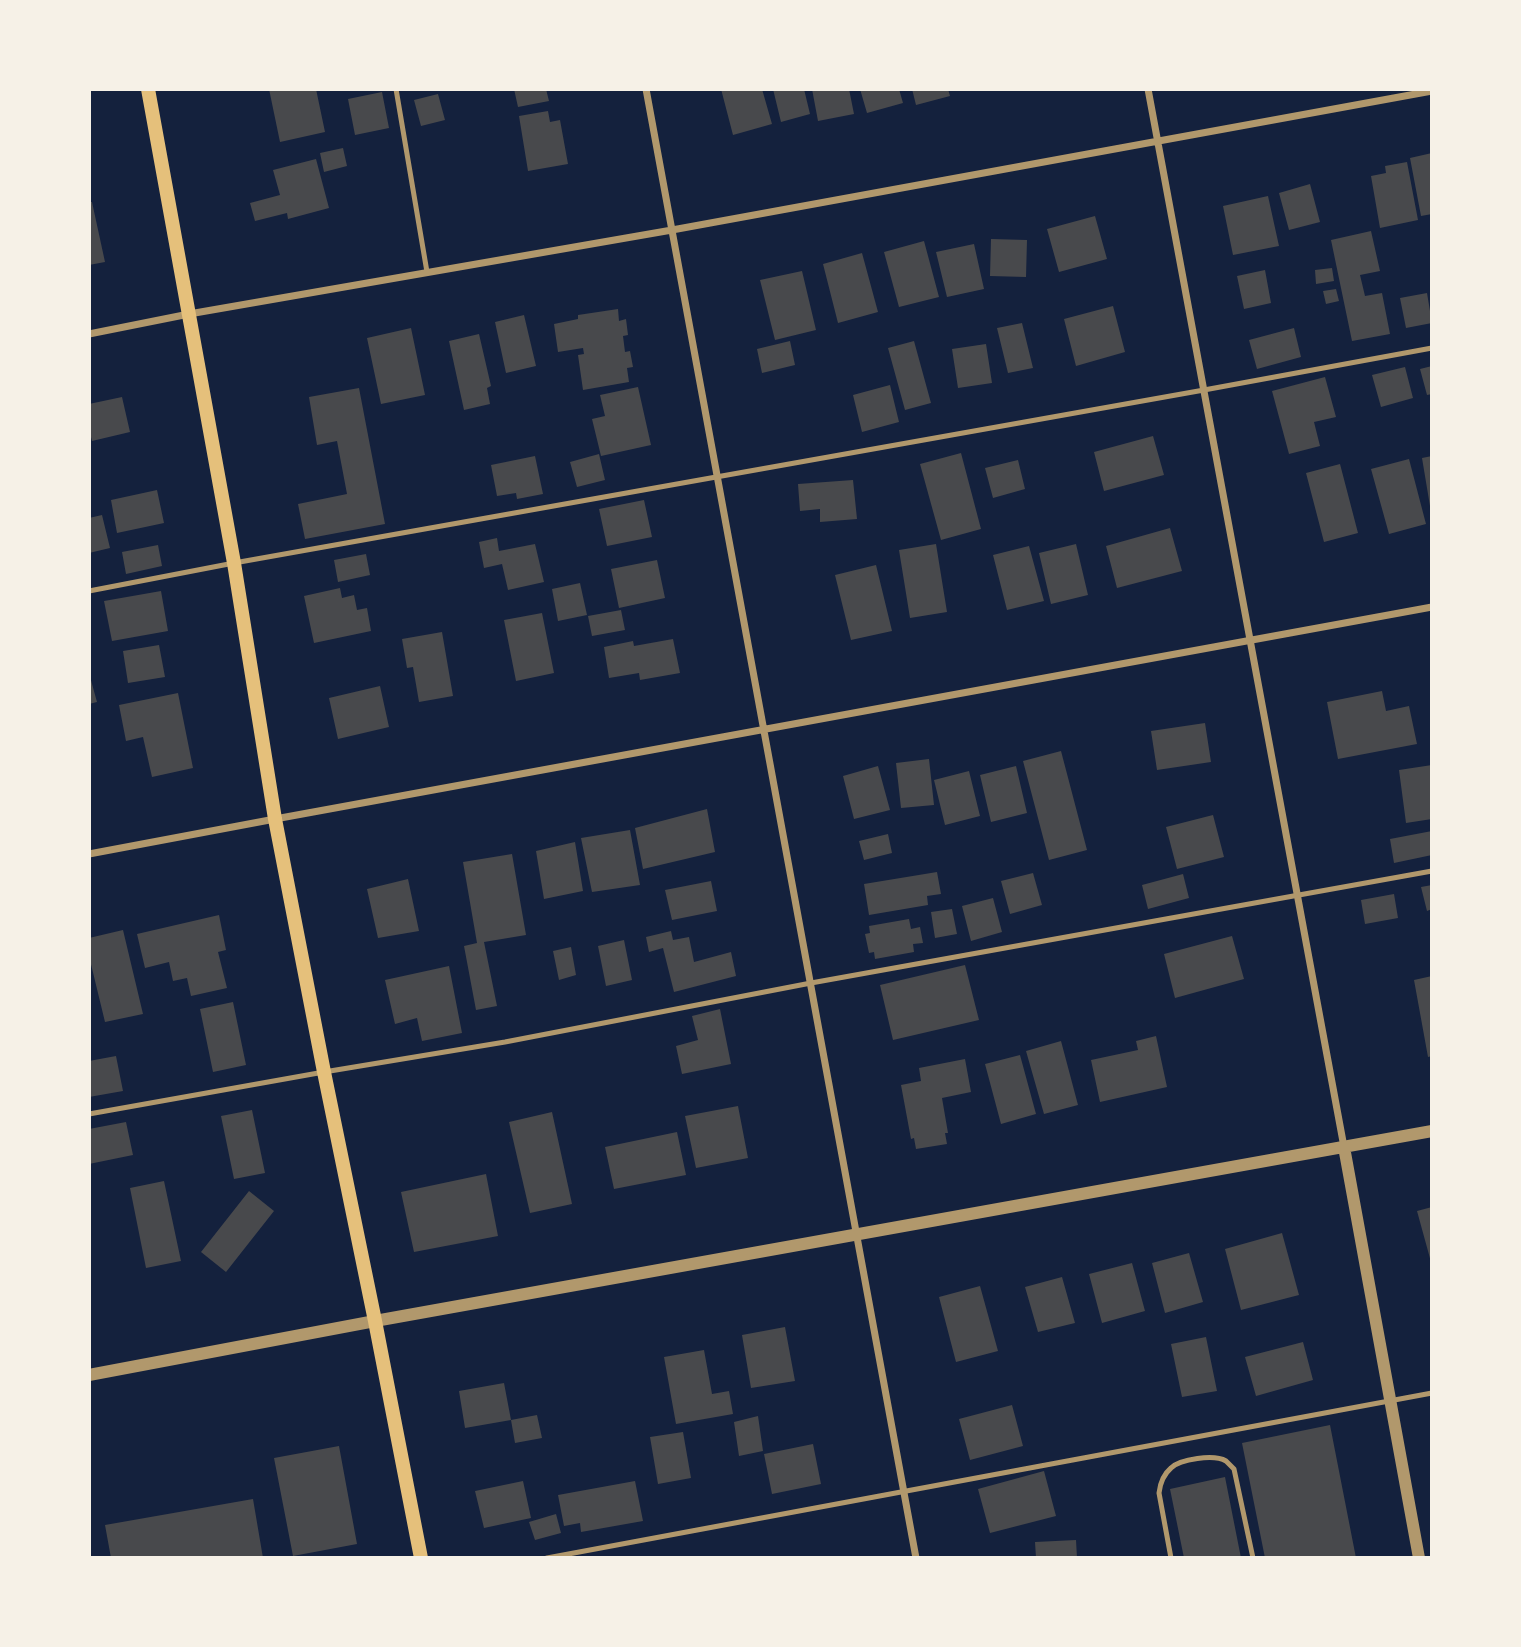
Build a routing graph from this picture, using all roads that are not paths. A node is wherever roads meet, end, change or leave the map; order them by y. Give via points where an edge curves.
1 (148, 89) edge
2 (396, 89) edge
3 (646, 89) edge
4 (1149, 89) edge
5 (1432, 91) edge
6 (1158, 141) junction
7 (672, 230) junction
8 (426, 272) junction
9 (189, 314) junction
10 (89, 334) edge
11 (1432, 348) edge
12 (1204, 390) junction
13 (717, 476) junction
14 (234, 563) junction
15 (89, 591) edge
16 (1432, 607) edge
17 (1250, 640) junction
18 (764, 729) junction
19 (275, 819) junction
20 (89, 855) edge
21 (1432, 871) edge
22 (1297, 895) junction
23 (811, 983) junction
24 (324, 1072) junction
25 (89, 1114) edge
26 (1432, 1130) edge
27 (1344, 1147) junction
28 (857, 1236) junction
29 (375, 1321) junction
30 (89, 1375) edge
31 (1432, 1393) edge
32 (1390, 1401) junction
33 (904, 1492) junction
34 (421, 1558) edge
35 (547, 1558) edge
36 (916, 1558) edge
37 (1171, 1558) edge
38 (1253, 1558) edge
39 (1419, 1558) edge

1 - 9 main road
2 - 8 lane
3 - 7 street
4 - 6 street
5 - 6 street
6 - 7 street
6 - 12 street
7 - 8 street
7 - 13 street
8 - 9 street
9 - 10 street
9 - 14 main road
11 - 12 lane
12 - 13 lane
12 - 17 street
13 - 14 lane
13 - 18 street
14 - 15 lane
14 - 19 main road
16 - 17 street
17 - 18 street
17 - 22 street
18 - 19 street
18 - 23 street
19 - 20 street
19 - 24 main road
21 - 22 lane
22 - 23 lane
22 - 27 street
23 - 24 lane
23 - 28 street
24 - 25 lane
24 - 29 main road
26 - 27 street
27 - 28 street
27 - 32 street
28 - 29 street
28 - 33 street
29 - 30 street
29 - 34 main road
31 - 32 lane
32 - 33 lane
32 - 39 street
33 - 35 lane
33 - 36 street
37 - 38 lane via 1160,1485 1168,1469 1179,1462 1213,1458 1227,1461 1234,1469

